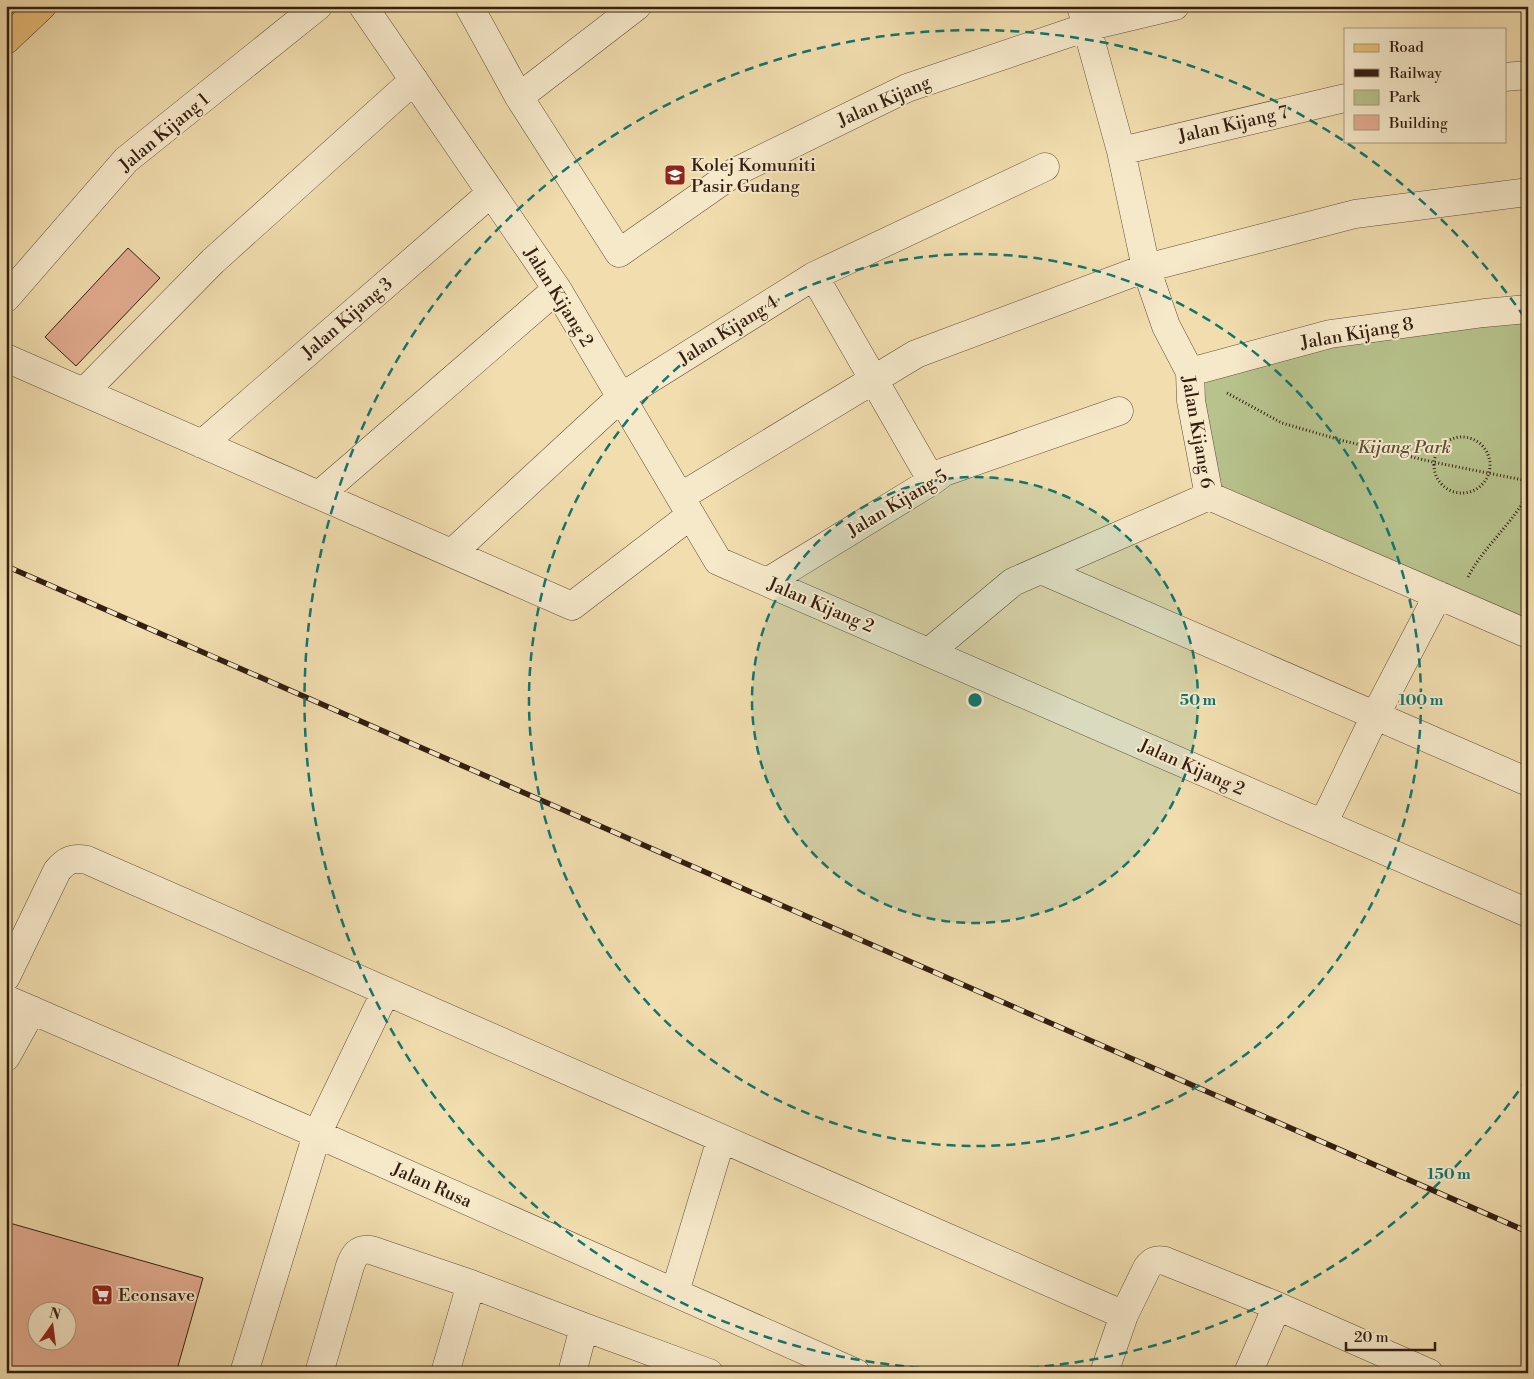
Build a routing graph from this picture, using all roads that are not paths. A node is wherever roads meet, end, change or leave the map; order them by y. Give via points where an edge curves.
1 (42, 6) edge
2 (318, 6) edge
3 (363, 6) edge
4 (469, 6) edge
5 (636, 6) edge
6 (1175, 6) edge
7 (1084, 17) edge
8 (6, 40) edge
9 (1528, 75) edge
10 (1506, 77) edge
11 (414, 80) junction
12 (519, 97) junction
13 (1344, 98) edge
14 (1121, 151) junction
15 (1045, 168) dead end
16 (1528, 192) edge
17 (491, 193) junction
18 (1146, 268) junction
19 (814, 276) junction
20 (557, 290) junction
21 (6, 298) edge
22 (1528, 309) edge
23 (6, 358) edge
24 (1190, 372) junction
25 (874, 379) junction
26 (84, 392) junction
27 (621, 397) junction
28 (1119, 411) dead end
29 (202, 444) junction
30 (932, 481) junction
31 (319, 495) junction
32 (1209, 496) junction
33 (686, 506) junction
34 (452, 553) junction
35 (1041, 570) junction
36 (767, 582) junction
37 (1446, 599) junction
38 (1528, 634) edge
39 (929, 652) junction
40 (1375, 716) junction
41 (1528, 782) edge
42 (1323, 824) junction
43 (1528, 913) edge
44 (6, 977) edge
45 (386, 992) junction
46 (6, 999) edge
47 (32, 1010) junction
48 (6, 1057) edge
49 (317, 1134) junction
50 (721, 1139) junction
51 (472, 1284) junction
52 (674, 1292) junction
53 (1277, 1306) junction
54 (1124, 1315) junction
55 (584, 1328) junction
56 (1374, 1362) edge
57 (700, 1371) edge
58 (244, 1373) edge
59 (319, 1373) edge
60 (445, 1373) edge
61 (572, 1373) edge
62 (856, 1373) edge
63 (1104, 1373) edge
64 (1248, 1373) edge
65 (1429, 1373) edge

1 - 8 main road
2 - 21 street, Jalan Kijang 1 via 126,160
3 - 11 street, Jalan Kijang 2
4 - 12 street
5 - 12 street
6 - 7 street, Jalan Kijang
7 - 12 street, Jalan Kijang via 907,88 735,172 619,254
7 - 14 street, Jalan Kijang 6
9 - 10 street
11 - 17 street, Jalan Kijang 2
11 - 26 street via 213,261
13 - 14 street, Jalan Kijang 7
14 - 18 street, Jalan Kijang 6
15 - 19 street, Jalan Kijang 4
16 - 18 street via 1356,214
17 - 20 street, Jalan Kijang 2
17 - 29 street, Jalan Kijang 3
18 - 24 street, Jalan Kijang 6 via 1166,326
18 - 25 street via 916,354
19 - 25 street
19 - 27 street, Jalan Kijang 4
20 - 27 street, Jalan Kijang 2
20 - 31 street
22 - 24 street, Jalan Kijang 8 via 1330,334
23 - 26 street
24 - 32 street, Jalan Kijang 6 via 1191,401
25 - 30 street
25 - 33 street
26 - 29 street
27 - 33 street, Jalan Kijang 2
27 - 34 street, Jalan Kijang 4
28 - 30 street, Jalan Kijang 5 via 944,472
29 - 31 street
30 - 36 street, Jalan Kijang 5
31 - 34 street
32 - 35 street
32 - 37 street, Jalan Kijang 6
33 - 34 street via 572,606
33 - 36 street, Jalan Kijang 2 via 718,560
35 - 39 street via 1012,582
35 - 40 street
36 - 39 street, Jalan Kijang 2
37 - 38 street, Jalan Kijang 6
37 - 40 street
39 - 42 street, Jalan Kijang 2
40 - 41 street
40 - 42 street
42 - 43 street, Jalan Kijang 2
44 - 45 street via 57,871 70,859 78,858
45 - 49 street
45 - 50 street
46 - 47 street, Jalan Rusa
47 - 48 street
47 - 49 street, Jalan Rusa
49 - 52 street, Jalan Rusa
49 - 58 street
50 - 52 street
50 - 54 street
51 - 55 street
51 - 59 street via 371,1250 356,1252
51 - 60 street
52 - 62 street, Jalan Rusa
53 - 54 street via 1158,1259 1147,1268
53 - 56 street
53 - 64 street
54 - 63 street
55 - 57 street
55 - 61 street
56 - 65 street

